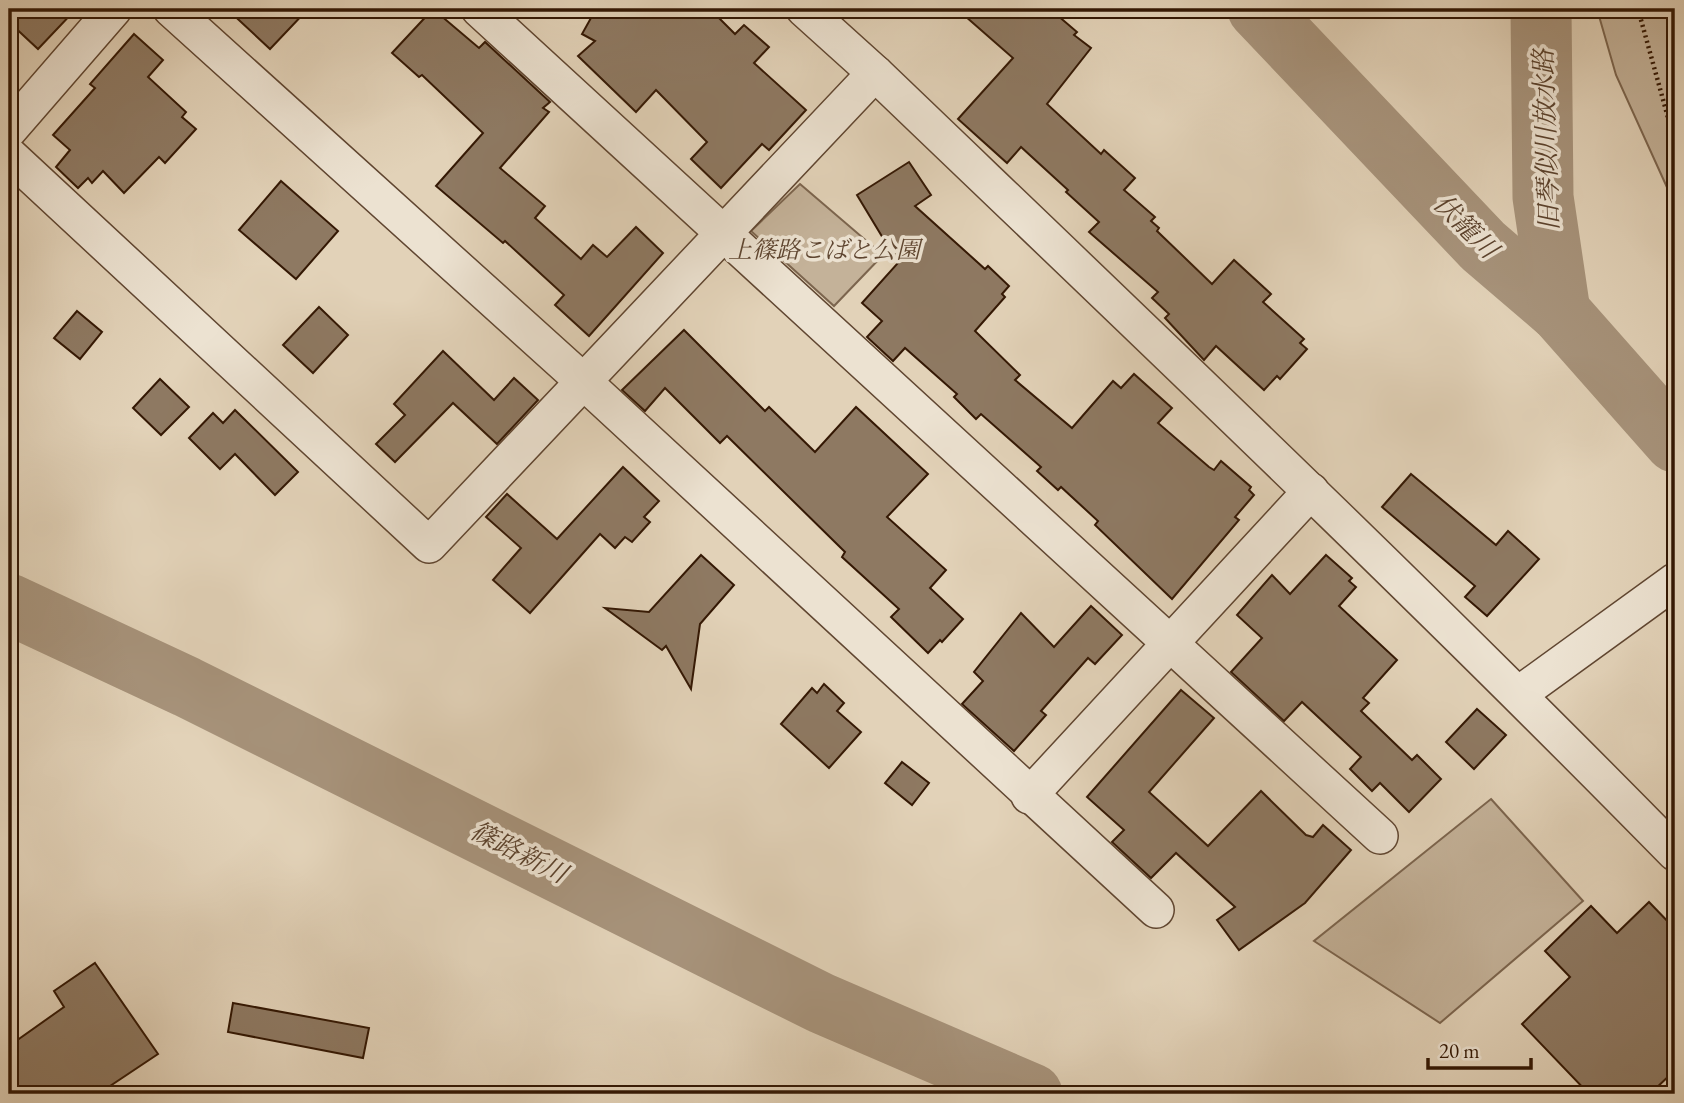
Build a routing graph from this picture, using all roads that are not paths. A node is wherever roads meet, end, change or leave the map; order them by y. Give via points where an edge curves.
1 (114, 9) edge
2 (171, 9) edge
3 (479, 9) edge
4 (804, 9) edge
5 (875, 73) junction
6 (9, 130) edge
7 (9, 155) edge
8 (722, 234) junction
9 (584, 382) junction
10 (1311, 491) junction
11 (1675, 581) edge
12 (1168, 642) junction
13 (1519, 694) junction
14 (1029, 796) junction
15 (1380, 836) dead end
16 (1675, 853) edge
17 (1156, 910) dead end

1 - 6 street
2 - 9 street
3 - 8 street
4 - 5 street
5 - 8 street
5 - 10 street
7 - 9 street via 429,545
8 - 9 street
8 - 12 street
9 - 14 street
10 - 12 street
10 - 13 street
11 - 13 street
12 - 14 street
12 - 15 street
13 - 16 street
14 - 17 street

